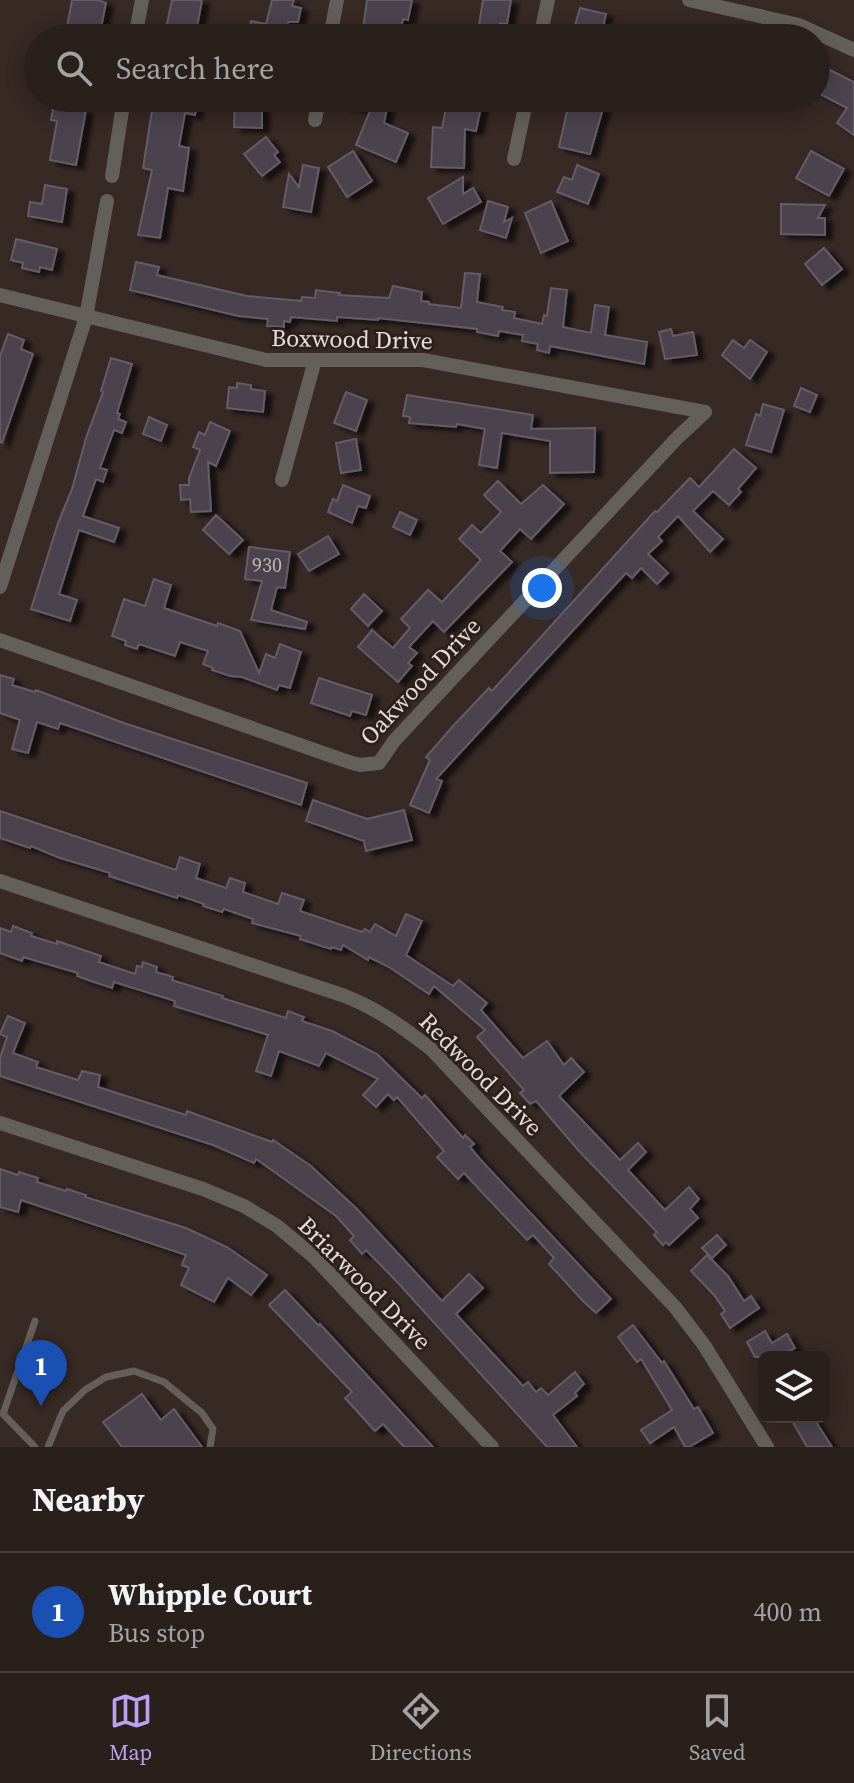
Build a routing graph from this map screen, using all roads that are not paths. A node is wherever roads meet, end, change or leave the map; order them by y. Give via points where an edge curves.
1 (142, 0) edge
2 (337, 0) edge
3 (548, 0) edge
4 (689, 0) edge
5 (138, 24) edge
6 (333, 24) edge
7 (543, 24) edge
8 (795, 24) edge
9 (830, 39) edge
10 (854, 50) edge
11 (122, 112) edge
12 (316, 112) edge
13 (524, 112) edge
14 (315, 120) dead end
15 (514, 159) dead end
16 (112, 176) dead end
17 (107, 201) dead end
18 (0, 295) edge
19 (86, 317) junction
20 (315, 360) junction
21 (705, 412) joint
22 (282, 480) dead end
23 (0, 587) edge
24 (0, 640) edge
25 (0, 881) edge
26 (0, 1123) edge
27 (35, 1321) dead end
28 (1, 1415) edge
29 (35, 1447) edge
30 (48, 1447) edge
31 (210, 1447) edge
32 (492, 1447) edge
33 (767, 1447) edge

1 - 5 street
2 - 6 street
3 - 7 street
4 - 8 street
9 - 10 street
11 - 16 street
12 - 14 street
13 - 15 street
17 - 19 street
18 - 19 street, Boxwood Drive
19 - 20 street, Boxwood Drive via 247,357
19 - 23 street
20 - 21 street, Boxwood Drive via 448,363
20 - 22 street
21 - 24 street, Oakwood Drive via 379,763 349,762
25 - 33 street, Redwood Drive via 345,996 402,1026 431,1049 675,1307
26 - 32 street, Briarwood Drive via 203,1189 277,1226 313,1256
27 - 28 lane
28 - 29 lane
30 - 31 lane via 63,1411 85,1390 106,1377 134,1371 164,1382 202,1413 213,1429

